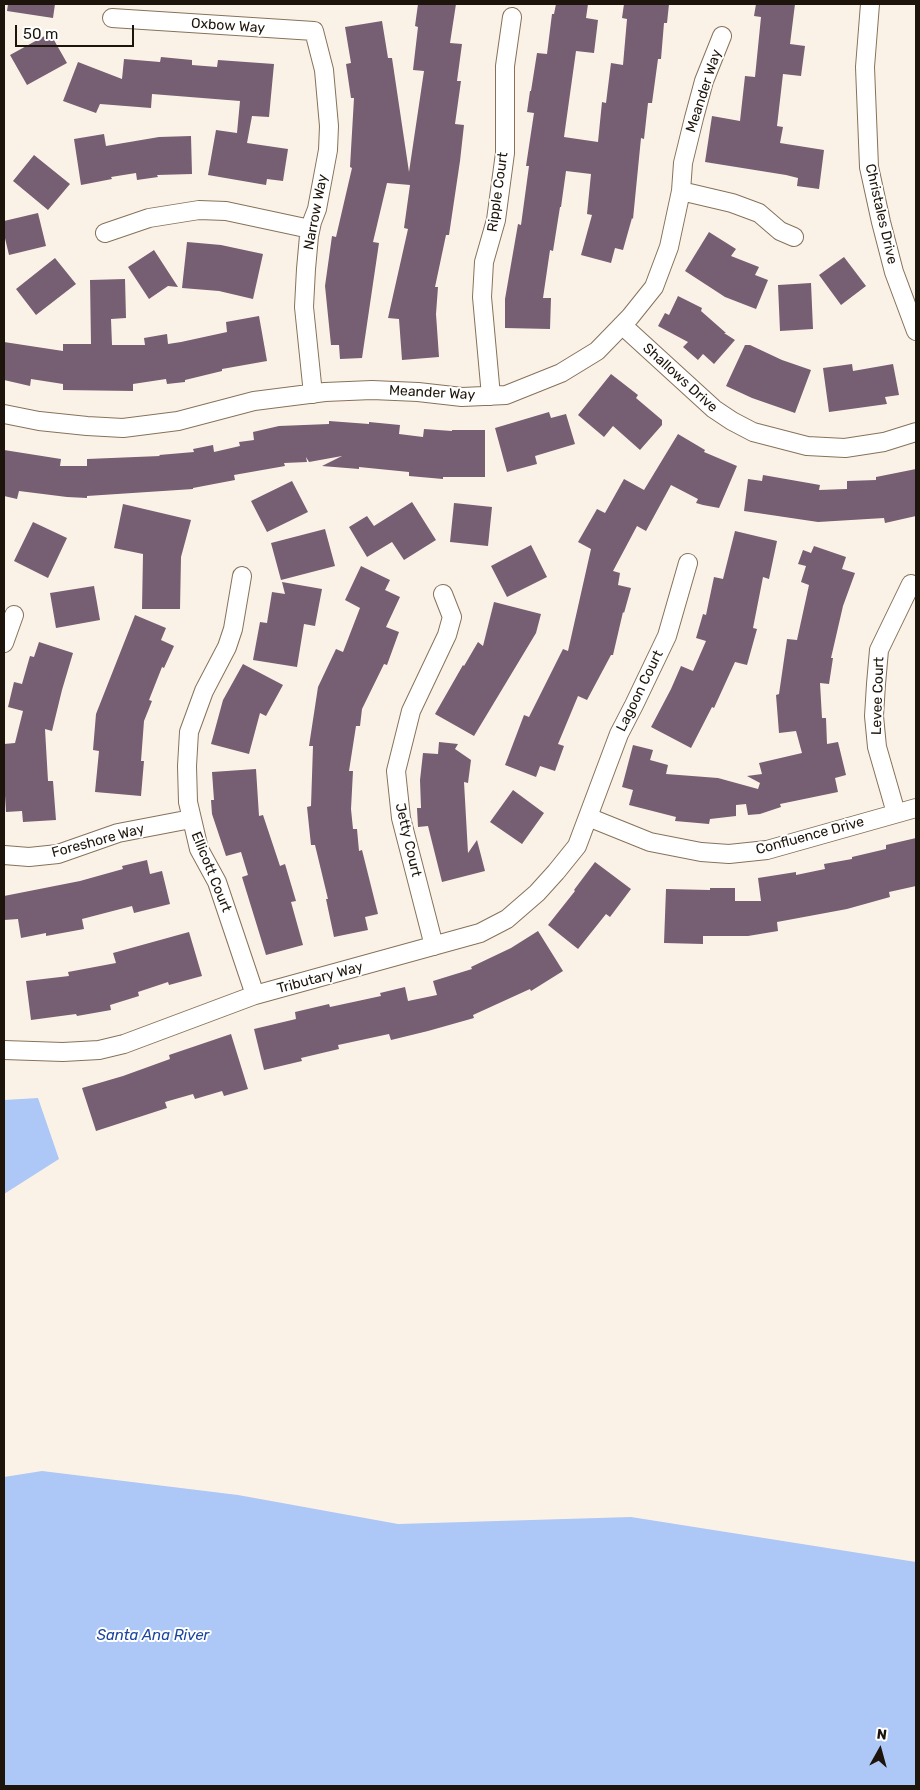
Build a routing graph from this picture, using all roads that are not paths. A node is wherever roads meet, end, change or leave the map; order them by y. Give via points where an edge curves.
1 (870, 4) edge
2 (512, 17) dead end
3 (112, 18) dead end
4 (314, 31) joint
5 (722, 36) dead end
6 (681, 191) junction
7 (310, 229) junction
8 (105, 233) dead end
9 (794, 237) dead end
10 (622, 325) junction
11 (916, 331) edge
12 (313, 394) junction
13 (491, 396) junction
14 (4, 414) edge
15 (916, 432) edge
16 (688, 563) dead end
17 (242, 576) dead end
18 (911, 584) dead end
19 (443, 594) dead end
20 (14, 615) dead end
21 (4, 643) edge
22 (916, 808) edge
23 (896, 814) junction
24 (588, 817) junction
25 (191, 819) junction
26 (4, 855) edge
27 (434, 946) junction
28 (255, 995) junction
29 (4, 1050) edge

1 - 11 street, Christales Drive via 865,67 869,167 894,272
2 - 13 street, Ripple Court via 505,66 505,153 496,220 484,262 482,298
3 - 4 street, Oxbow Way
4 - 7 street, Narrow Way via 324,70 329,126 321,190
5 - 6 street, Meander Way via 694,118 683,163
6 - 9 street via 759,213 780,231
6 - 10 street, Meander Way via 669,247 654,287
7 - 8 street via 226,210 199,210 149,218
7 - 12 street, Narrow Way via 304,307
10 - 13 street, Meander Way via 597,351 561,373 506,395
10 - 15 street, Shallows Drive via 696,395 753,432 807,446 845,448 884,442
12 - 13 street, Meander Way via 372,390
12 - 14 street, Meander Way via 254,401 178,421 124,428 39,421
16 - 24 street, Lagoon Court via 667,636 619,734
17 - 25 street, Ellicott Court via 227,648 204,691 189,732 187,766
18 - 23 street, Levee Court via 879,650 876,684 874,716 877,747
19 - 27 street, Jetty Court via 452,617 447,636 411,711 396,771 401,818
20 - 21 street
22 - 23 street, Confluence Drive
23 - 24 street, Confluence Drive via 767,850 730,854 650,842
24 - 27 street, Tributary Way via 577,846 537,893 507,919 480,933
25 - 26 street, Foreshore Way via 118,833 58,854
25 - 28 street, Ellicott Court via 199,849 217,882
27 - 28 street, Tributary Way
28 - 29 street, Tributary Way via 124,1044 98,1050

